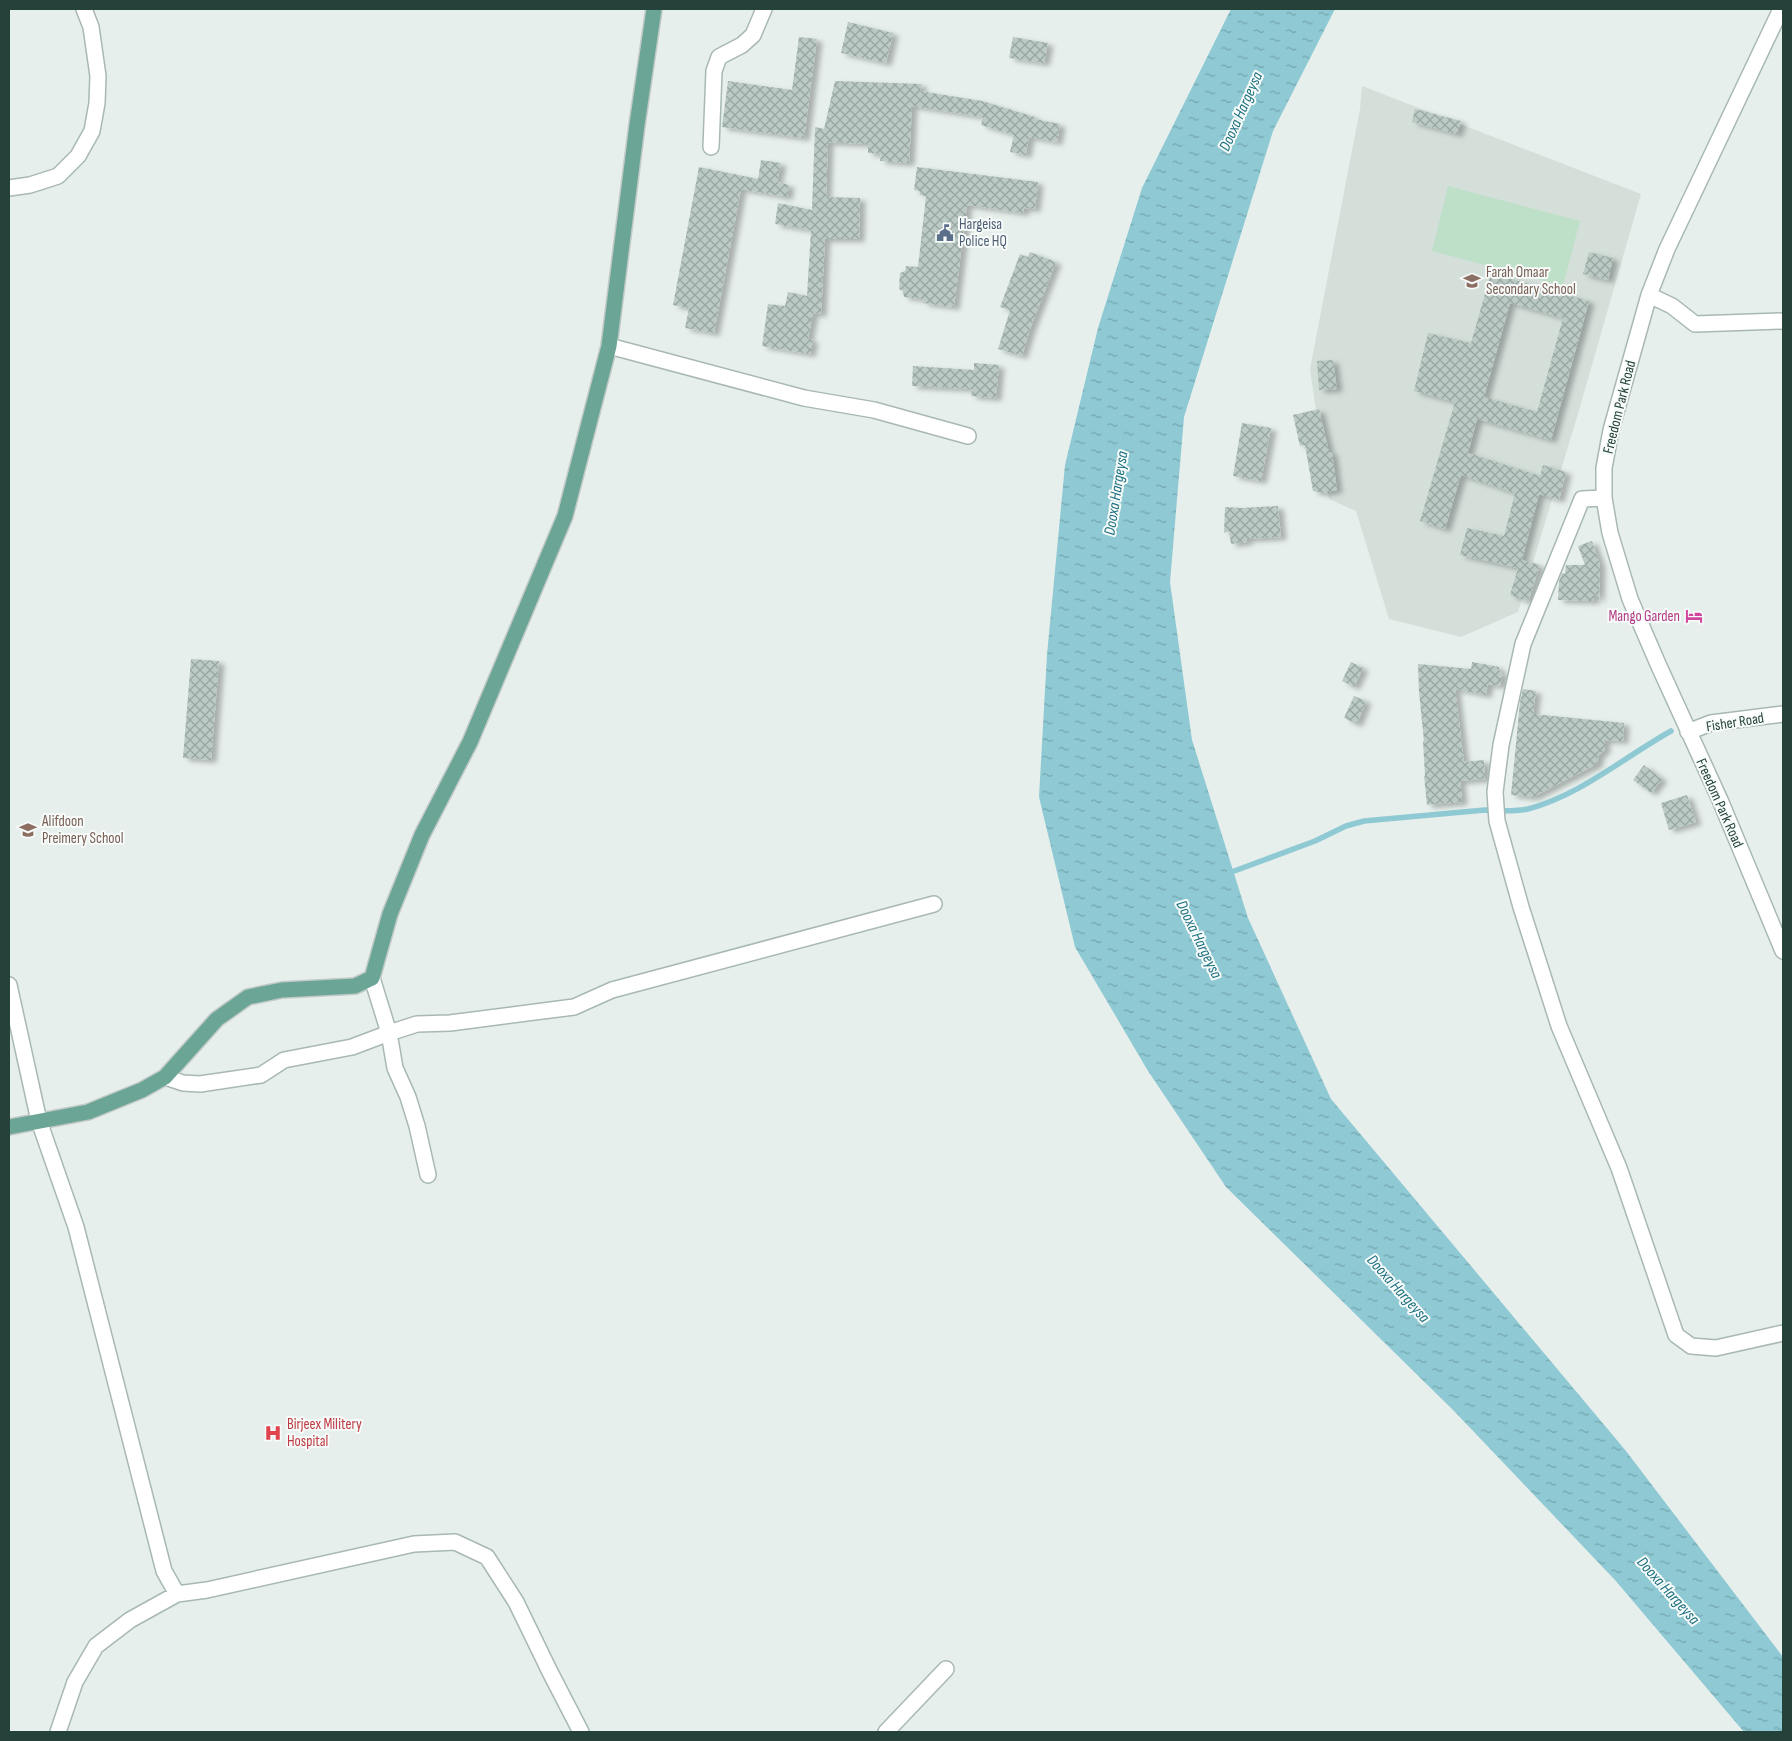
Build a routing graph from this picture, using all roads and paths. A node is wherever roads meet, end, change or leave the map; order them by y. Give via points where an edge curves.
1 (84, 9) edge
2 (654, 9) edge
3 (764, 9) edge
4 (1781, 9) edge
5 (711, 147) dead end
6 (9, 188) edge
7 (1649, 296) junction
8 (1783, 320) edge
9 (609, 346) junction
10 (968, 436) dead end
11 (1604, 498) junction
12 (1783, 714) edge
13 (1688, 732) junction
14 (934, 904) dead end
15 (1783, 951) edge
16 (372, 978) junction
17 (9, 985) edge
18 (389, 1032) junction
19 (164, 1077) junction
20 (39, 1121) junction
21 (9, 1127) edge
22 (428, 1175) dead end
23 (1783, 1333) edge
24 (177, 1594) junction
25 (946, 1669) dead end
26 (58, 1732) edge
27 (581, 1732) edge
28 (886, 1732) edge

1 - 6 street via 91,27 98,76 92,131 78,156 58,176
2 - 9 main road
3 - 5 street via 753,35 719,57 714,72
4 - 7 street, Freedom Park Road via 1667,249
7 - 8 street via 1672,306 1695,324
7 - 11 street, Freedom Park Road via 1611,430 1604,468
9 - 10 street via 804,398 874,410
9 - 16 main road via 565,516 470,742 422,835 390,914
11 - 13 street, Freedom Park Road via 1610,533 1630,599
11 - 23 street via 1582,499 1523,644 1501,746 1495,792 1497,821 1559,1026 1620,1168 1676,1335 1691,1346 1716,1348
12 - 13 street, Fisher Road via 1712,723
13 - 15 street, Freedom Park Road
14 - 18 street via 612,990 574,1007 450,1023 416,1024
16 - 18 street
16 - 19 main road via 355,986 282,990 248,997 217,1020
17 - 20 street
18 - 19 street via 352,1047 284,1060 261,1075 200,1084
18 - 22 street via 395,1068 417,1126
19 - 20 main road via 142,1090 88,1112
20 - 21 main road
20 - 24 street via 76,1227 164,1571
24 - 26 street via 130,1620 96,1646 75,1682
24 - 27 street via 414,1544 455,1542 486,1557 492,1564 516,1602
25 - 28 street

